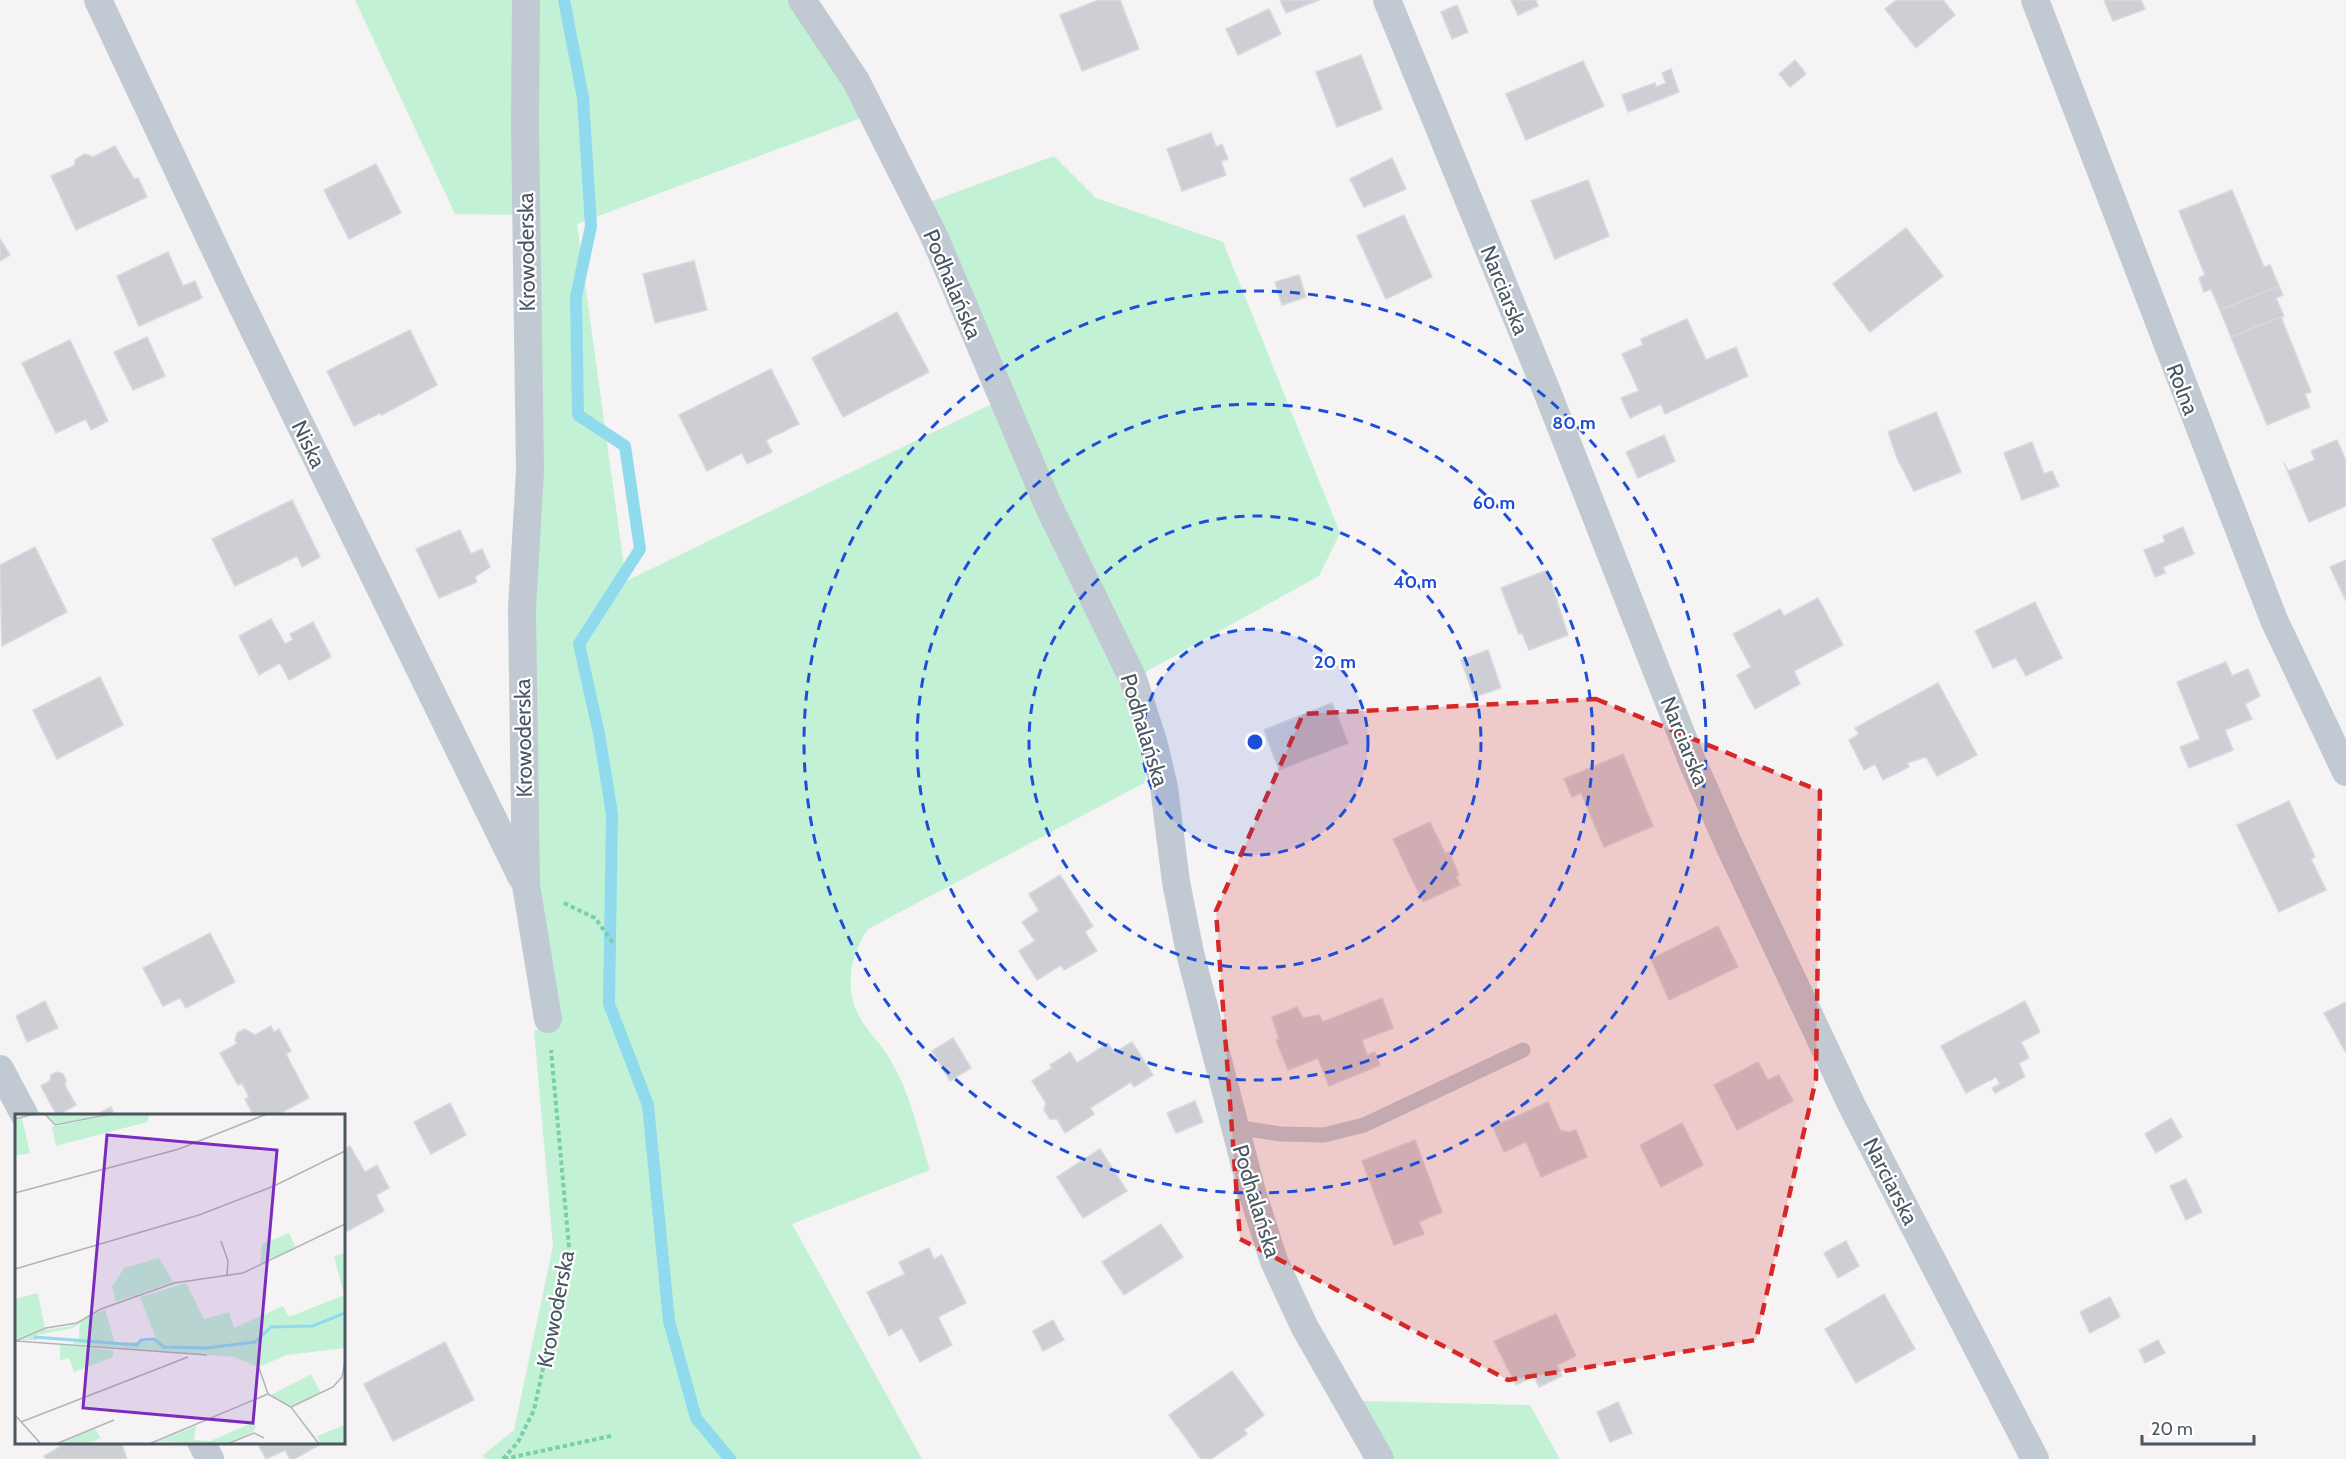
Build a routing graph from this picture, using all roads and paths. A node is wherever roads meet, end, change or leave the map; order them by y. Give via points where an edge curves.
1 (98, 0) edge
2 (526, 0) edge
3 (802, 0) edge
4 (1387, 0) edge
5 (2036, 0) edge
6 (2346, 772) edge
7 (526, 885) junction
8 (614, 944) dead end
9 (548, 1019) joint
10 (1523, 1050) dead end
11 (0, 1069) edge
12 (24, 1114) edge
13 (1234, 1127) junction
14 (611, 1436) dead end
15 (202, 1444) edge
16 (210, 1459) edge
17 (503, 1459) edge
18 (1380, 1459) edge
19 (2035, 1459) edge

1 - 7 street, Niska
2 - 7 street, Krowoderska via 530,471 522,609
3 - 13 street, Podhalańska via 856,81 934,236 1048,505 1133,680 1164,787 1190,953
4 - 19 street, Narciarska via 1729,845 1852,1106
5 - 6 street, Rolna via 2274,620
7 - 8 path via 595,918
7 - 9 street, Krowoderska
9 - 17 path, Krowoderska via 569,1247 534,1410 518,1442
10 - 13 lane via 1364,1125 1324,1135
11 - 12 street
13 - 18 street, Podhalańska via 1274,1261 1304,1326
14 - 17 path
15 - 16 street

